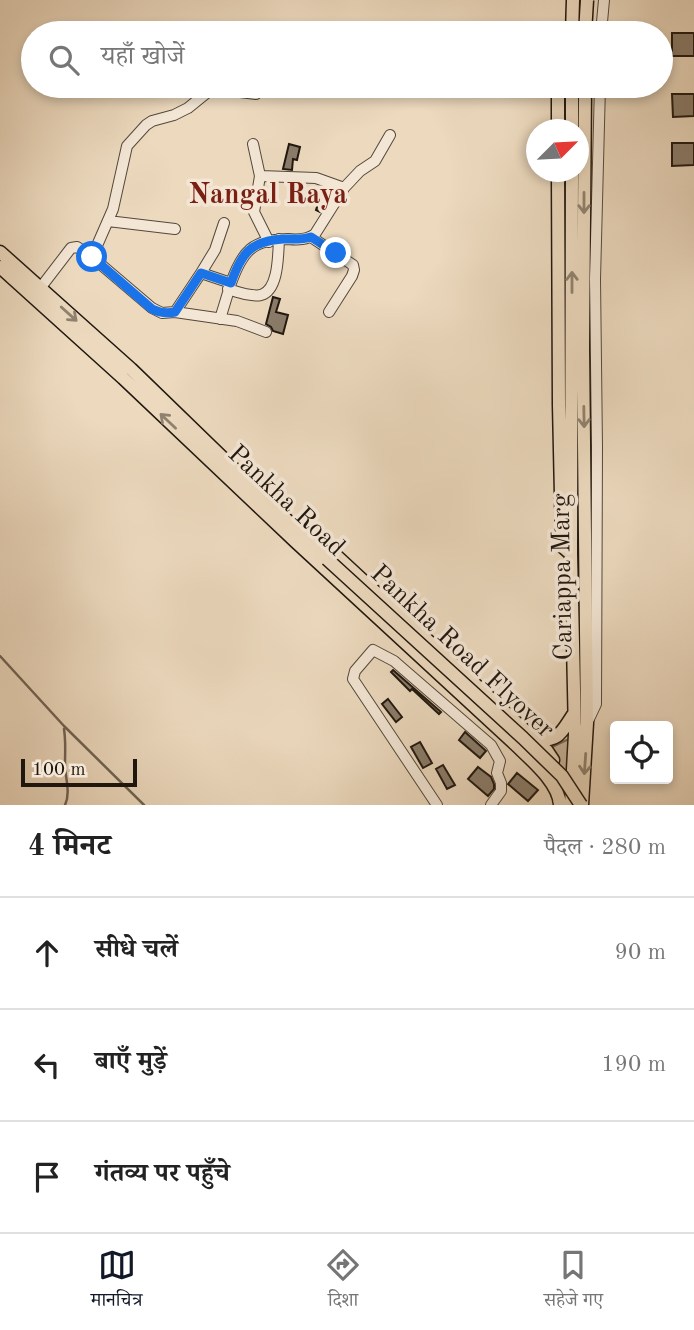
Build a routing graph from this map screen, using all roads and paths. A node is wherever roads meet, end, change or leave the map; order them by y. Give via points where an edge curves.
1 (573, 0) edge
2 (587, 0) edge
3 (604, 0) edge
4 (572, 21) edge
5 (586, 21) edge
6 (602, 21) edge
7 (200, 98) edge
8 (558, 98) edge
9 (572, 98) edge
10 (585, 98) edge
11 (600, 98) edge
12 (558, 119) edge
13 (572, 119) edge
14 (390, 135) dead end
15 (253, 144) dead end
16 (260, 176) junction
17 (558, 182) edge
18 (572, 182) edge
19 (344, 188) junction
20 (108, 220) junction
21 (224, 223) dead end
22 (175, 229) dead end
23 (311, 237) junction
24 (274, 241) junction
25 (0, 252) edge
26 (92, 257) junction
27 (0, 267) edge
28 (201, 273) junction
29 (230, 286) junction
30 (36, 293) junction
31 (175, 312) junction
32 (329, 312) dead end
33 (220, 319) junction
34 (266, 332) dead end
35 (577, 350) junction
36 (306, 537) junction
37 (571, 554) junction
38 (573, 715) junction
39 (587, 723) junction
40 (536, 740) junction
41 (540, 769) junction
42 (437, 805) edge
43 (491, 805) edge
44 (560, 805) edge
45 (571, 805) edge
46 (582, 805) edge

1 - 4 main road, bridge
2 - 5 main road, bridge
3 - 6 street
7 - 20 street via 174,115 152,121 127,146
8 - 12 main road
9 - 13 main road
10 -> 35 main road
11 - 39 street via 595,279 596,704
14 - 19 street via 375,161
15 - 16 street
16 - 19 street via 316,178
16 - 24 street via 254,212
17 - 37 main road via 562,541
35 -> 18 main road
19 - 23 street
20 - 22 street
20 - 26 street
21 - 28 street
23 - 24 street
23 - 32 street via 353,265 352,276
24 - 29 street via 258,244 242,256
24 - 29 street via 277,272 270,288 259,296
25 - 30 main road, Pankha Road
26 - 30 street via 71,248
26 - 31 street via 152,309
27 - 30 main road, Pankha Road
28 - 29 street
28 - 31 street
29 - 33 street
30 -> 36 main road, Pankha Road via 131,369
41 -> 30 main road, Pankha Road
31 - 33 street
33 - 34 street
35 - 37 main road, Cariappa Marg
35 -> 39 main road, Cariappa Marg
36 - 40 main road via 331,551
36 - 46 main road, Pankha Road Flyover, bridge via 523,737 562,776
37 - 38 main road, Cariappa Marg
38 - 40 main road via 560,736
38 - 45 main road, Cariappa Marg
39 -> 46 main road, Cariappa Marg
40 - 41 main road via 553,760 550,768
41 - 44 main road, Pankha Road
42 - 43 street via 353,679 373,650 394,661 491,745 500,761 496,773 501,791

